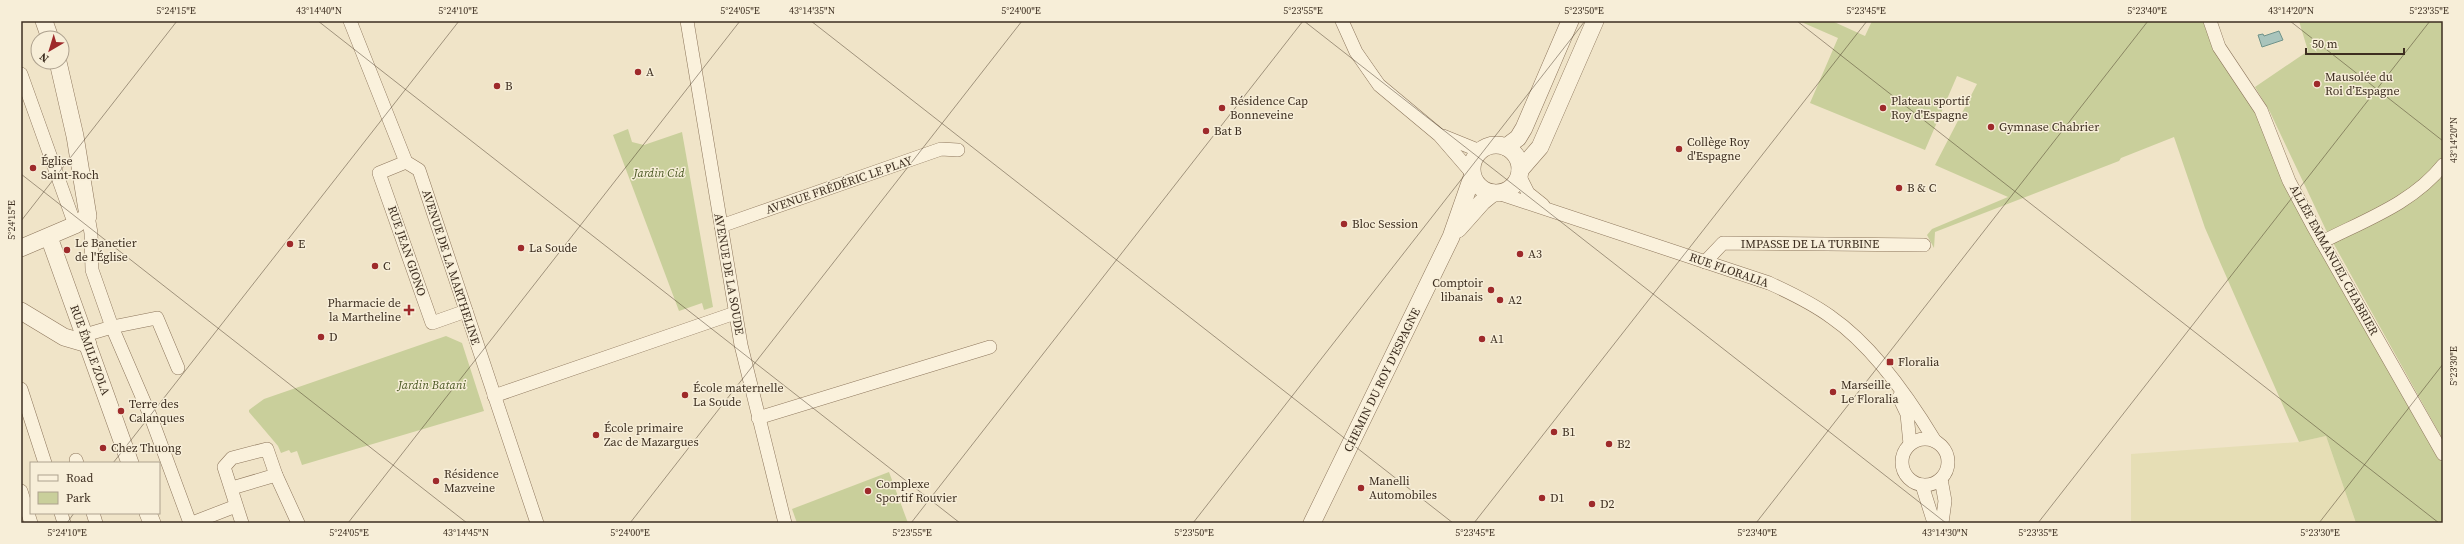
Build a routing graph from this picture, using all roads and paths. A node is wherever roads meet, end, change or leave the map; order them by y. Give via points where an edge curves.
1 (350, 21) edge
2 (687, 21) edge
3 (1342, 21) edge
4 (1570, 21) edge
5 (1595, 21) edge
6 (2210, 21) edge
7 (60, 70) edge
8 (21, 74) edge
9 (1440, 135) junction
10 (1506, 148) junction
11 (958, 150) dead end
12 (1480, 151) junction
13 (406, 162) junction
14 (2443, 165) edge
15 (1519, 173) junction
16 (1472, 174) junction
17 (1496, 193) junction
18 (1546, 208) junction
19 (82, 220) junction
20 (721, 226) junction
21 (48, 237) junction
22 (1451, 237) junction
23 (2322, 242) junction
24 (22, 245) edge
25 (1924, 245) dead end
26 (1705, 262) junction
27 (21, 311) edge
28 (466, 311) junction
29 (735, 313) junction
30 (112, 327) junction
31 (86, 340) junction
32 (990, 347) dead end
33 (178, 368) dead end
34 (1888, 374) junction
35 (21, 389) edge
36 (494, 396) junction
37 (758, 418) junction
38 (1935, 441) junction
39 (1910, 444) junction
40 (2443, 454) edge
41 (45, 462) edge
42 (130, 462) edge
43 (276, 475) junction
44 (1941, 480) junction
45 (1922, 485) junction
46 (232, 488) junction
47 (21, 491) edge
48 (236, 506) junction
49 (31, 523) edge
50 (191, 523) edge
51 (242, 523) edge
52 (298, 523) edge
53 (537, 523) edge
54 (785, 523) edge
55 (1312, 523) edge
56 (1934, 523) edge
57 (1942, 523) edge

1 - 13 street, AVENUE DE LA MARTHELINE
2 - 20 street, AVENUE DE LA SOUDE
3 - 9 street via 1356,52 1379,85
4 - 10 street via 1524,128 1518,138
5 - 15 street via 1540,147
6 - 23 street, ALLÉE EMMANUEL CHABRIER via 2219,47 2261,110 2290,181
7 - 19 street via 75,136
8 - 19 street
9 - 12 street
9 - 16 street
10 - 12 street via 1492,145
10 - 15 street via 1516,156
11 - 20 street, AVENUE FRÉDÉRIC LE PLAY via 941,149
12 - 16 street via 1475,157
13 - 28 street, AVENUE DE LA MARTHELINE via 419,170
13 - 28 street, RUE JEAN GIONO via 379,173 432,323
14 - 23 street via 2404,201
15 - 17 street via 1511,188
15 - 18 street, RUE FLORALIA via 1528,193
16 - 17 street via 1480,188
16 - 22 street, CHEMIN DU ROY D'ESPAGNE
17 - 18 street, RUE FLORALIA
17 - 22 street, CHEMIN DU ROY D'ESPAGNE via 1482,202
18 - 26 street, RUE FLORALIA
19 - 21 street
19 - 30 street via 91,233 92,270
20 - 29 street, AVENUE DE LA SOUDE
21 - 24 street
21 - 31 street, RUE ÉMILE ZOLA
22 - 55 street, CHEMIN DU ROY D'ESPAGNE
23 - 40 street, ALLÉE EMMANUEL CHABRIER
25 - 26 street, IMPASSE DE LA TURBINE via 1723,243
26 - 34 street, RUE FLORALIA via 1769,283 1803,299 1852,334
27 - 31 street via 64,338
28 - 36 street, AVENUE DE LA MARTHELINE
29 - 36 street
29 - 37 street, AVENUE DE LA SOUDE
30 - 31 street
30 - 33 street via 157,318
30 - 50 street via 152,420
31 - 42 street, RUE ÉMILE ZOLA
32 - 37 street
34 - 38 street, RUE FLORALIA via 1916,410
34 - 39 street, RUE FLORALIA via 1907,414
35 - 41 street
36 - 53 street, AVENUE DE LA MARTHELINE
37 - 54 street, AVENUE DE LA SOUDE
38 - 39 street via 1922,439
38 - 44 street via 1941,445 1948,458 1948,466
39 - 45 street via 1903,454 1903,470 1913,482
43 - 46 street
43 - 46 street via 267,449 232,458 224,467
43 - 52 street
44 - 45 street
44 - 57 street via 1945,501
45 - 56 street
46 - 48 street
47 - 49 street
48 - 50 street
48 - 51 street

